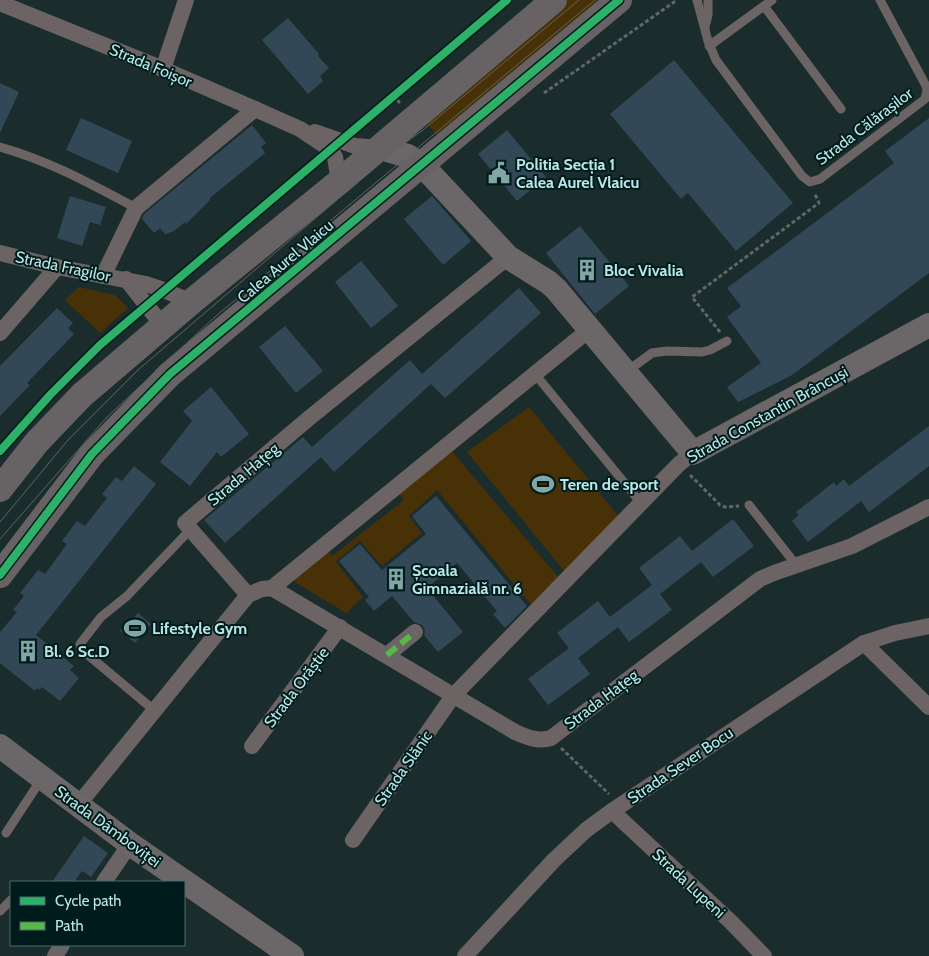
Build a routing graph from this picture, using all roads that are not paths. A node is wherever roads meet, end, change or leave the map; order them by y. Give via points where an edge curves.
1 (186, 0) edge
2 (554, 0) edge
3 (619, 0) edge
4 (708, 0) edge
5 (772, 0) edge
6 (880, 0) edge
7 (696, 2) edge
8 (0, 3) edge
9 (764, 6) junction
10 (705, 27) junction
11 (709, 46) junction
12 (163, 69) junction
13 (255, 109) junction
14 (841, 109) dead end
15 (300, 129) junction
16 (0, 146) edge
17 (380, 148) junction
18 (422, 165) junction
19 (339, 182) junction
20 (136, 208) junction
21 (0, 253) edge
22 (508, 257) junction
23 (57, 267) junction
24 (103, 276) junction
25 (126, 279) junction
26 (191, 302) junction
27 (929, 324) edge
28 (163, 326) junction
29 (590, 329) junction
30 (0, 333) edge
31 (727, 341) road end
32 (626, 372) junction
33 (535, 374) junction
34 (686, 459) junction
35 (0, 489) edge
36 (641, 503) junction
37 (750, 505) road end
38 (929, 507) edge
39 (185, 523) junction
40 (797, 566) junction
41 (0, 575) edge
42 (272, 588) junction
43 (248, 595) junction
44 (929, 626) edge
45 (340, 627) junction
46 (415, 632) dead end
47 (864, 643) junction
48 (387, 655) junction
49 (453, 696) junction
50 (929, 707) edge
51 (155, 711) junction
52 (0, 746) edge
53 (252, 746) dead end
54 (42, 777) junction
55 (78, 805) junction
56 (616, 808) junction
57 (6, 833) dead end
58 (353, 840) dead end
59 (130, 844) junction
60 (105, 881) edge
61 (184, 881) edge
62 (185, 882) edge
63 (10, 901) edge
64 (0, 911) edge
65 (292, 956) edge
66 (465, 956) edge
67 (764, 956) edge

1 - 12 street
2 - 17 main road, Calea Aurel Vlaicu
3 - 18 main road, Calea Aurel Vlaicu
4 - 10 lane
5 - 9 lane
6 - 11 lane, Strada Călărașilor via 928,90 926,99 820,179 810,182 802,176
7 - 10 lane, Strada Călărașilor
8 - 12 street, Strada Foișor
9 - 11 lane
9 - 14 lane
10 - 11 lane, Strada Călărașilor
12 - 13 street, Strada Foișor
13 - 15 street, Strada Foișor
13 - 20 street
15 - 17 street, Strada Foișor via 355,146
15 - 19 street, Strada Foișor via 330,150
16 - 20 lane via 60,168
17 - 18 street via 408,156
17 - 19 main road, Calea Aurel Vlaicu
18 - 22 street
18 - 41 main road, Calea Aurel Vlaicu via 170,374 92,454
19 - 26 main road, Calea Aurel Vlaicu
20 - 24 street
21 - 23 street, Strada Fragilor
22 - 29 street via 548,282
22 - 39 street, Strada Hațeg via 308,418
23 - 24 street, Strada Fragilor
23 - 30 street
24 - 25 street, Strada Fragilor
25 - 26 street, Strada Fragilor
25 - 28 street, Strada Fragilor
26 - 28 main road, Calea Aurel Vlaicu
27 - 34 street, Strada Constantin Brâncuși
28 - 35 main road, Calea Aurel Vlaicu via 82,395 37,442
29 - 32 street
29 - 33 street
31 - 32 lane via 702,352 652,353
32 - 34 street
33 - 36 lane
33 - 42 street
34 - 36 street, Strada Constantin Brâncuși
36 - 49 street, Strada Constantin Brâncuși
37 - 40 lane
38 - 40 street, Strada Hațeg via 852,546
39 - 43 street
39 - 51 lane, Strada Hațeg via 187,533 127,596 101,617 80,644 82,650
40 - 49 street, Strada Hațeg via 774,573 746,589 551,738 544,740 514,732
42 - 43 street
42 - 45 street, Strada Hațeg
43 - 51 street
44 - 47 street, Strada Sever Bocu
45 - 48 street, Strada Hațeg
45 - 53 street, Strada Orăștie
46 - 48 street
47 - 50 street
47 - 56 street, Strada Sever Bocu
48 - 49 street, Strada Hațeg
49 - 58 street, Strada Slănic
51 - 55 street
52 - 54 street, Strada Dâmboviței
54 - 55 street, Strada Dâmboviței
54 - 57 lane
55 - 59 street, Strada Dâmboviței
56 - 66 street, Strada Sever Bocu via 554,860
56 - 67 street, Strada Lupeni
59 - 60 street
59 - 61 street, Strada Dâmboviței
62 - 65 street, Strada Dâmboviței
63 - 64 lane

